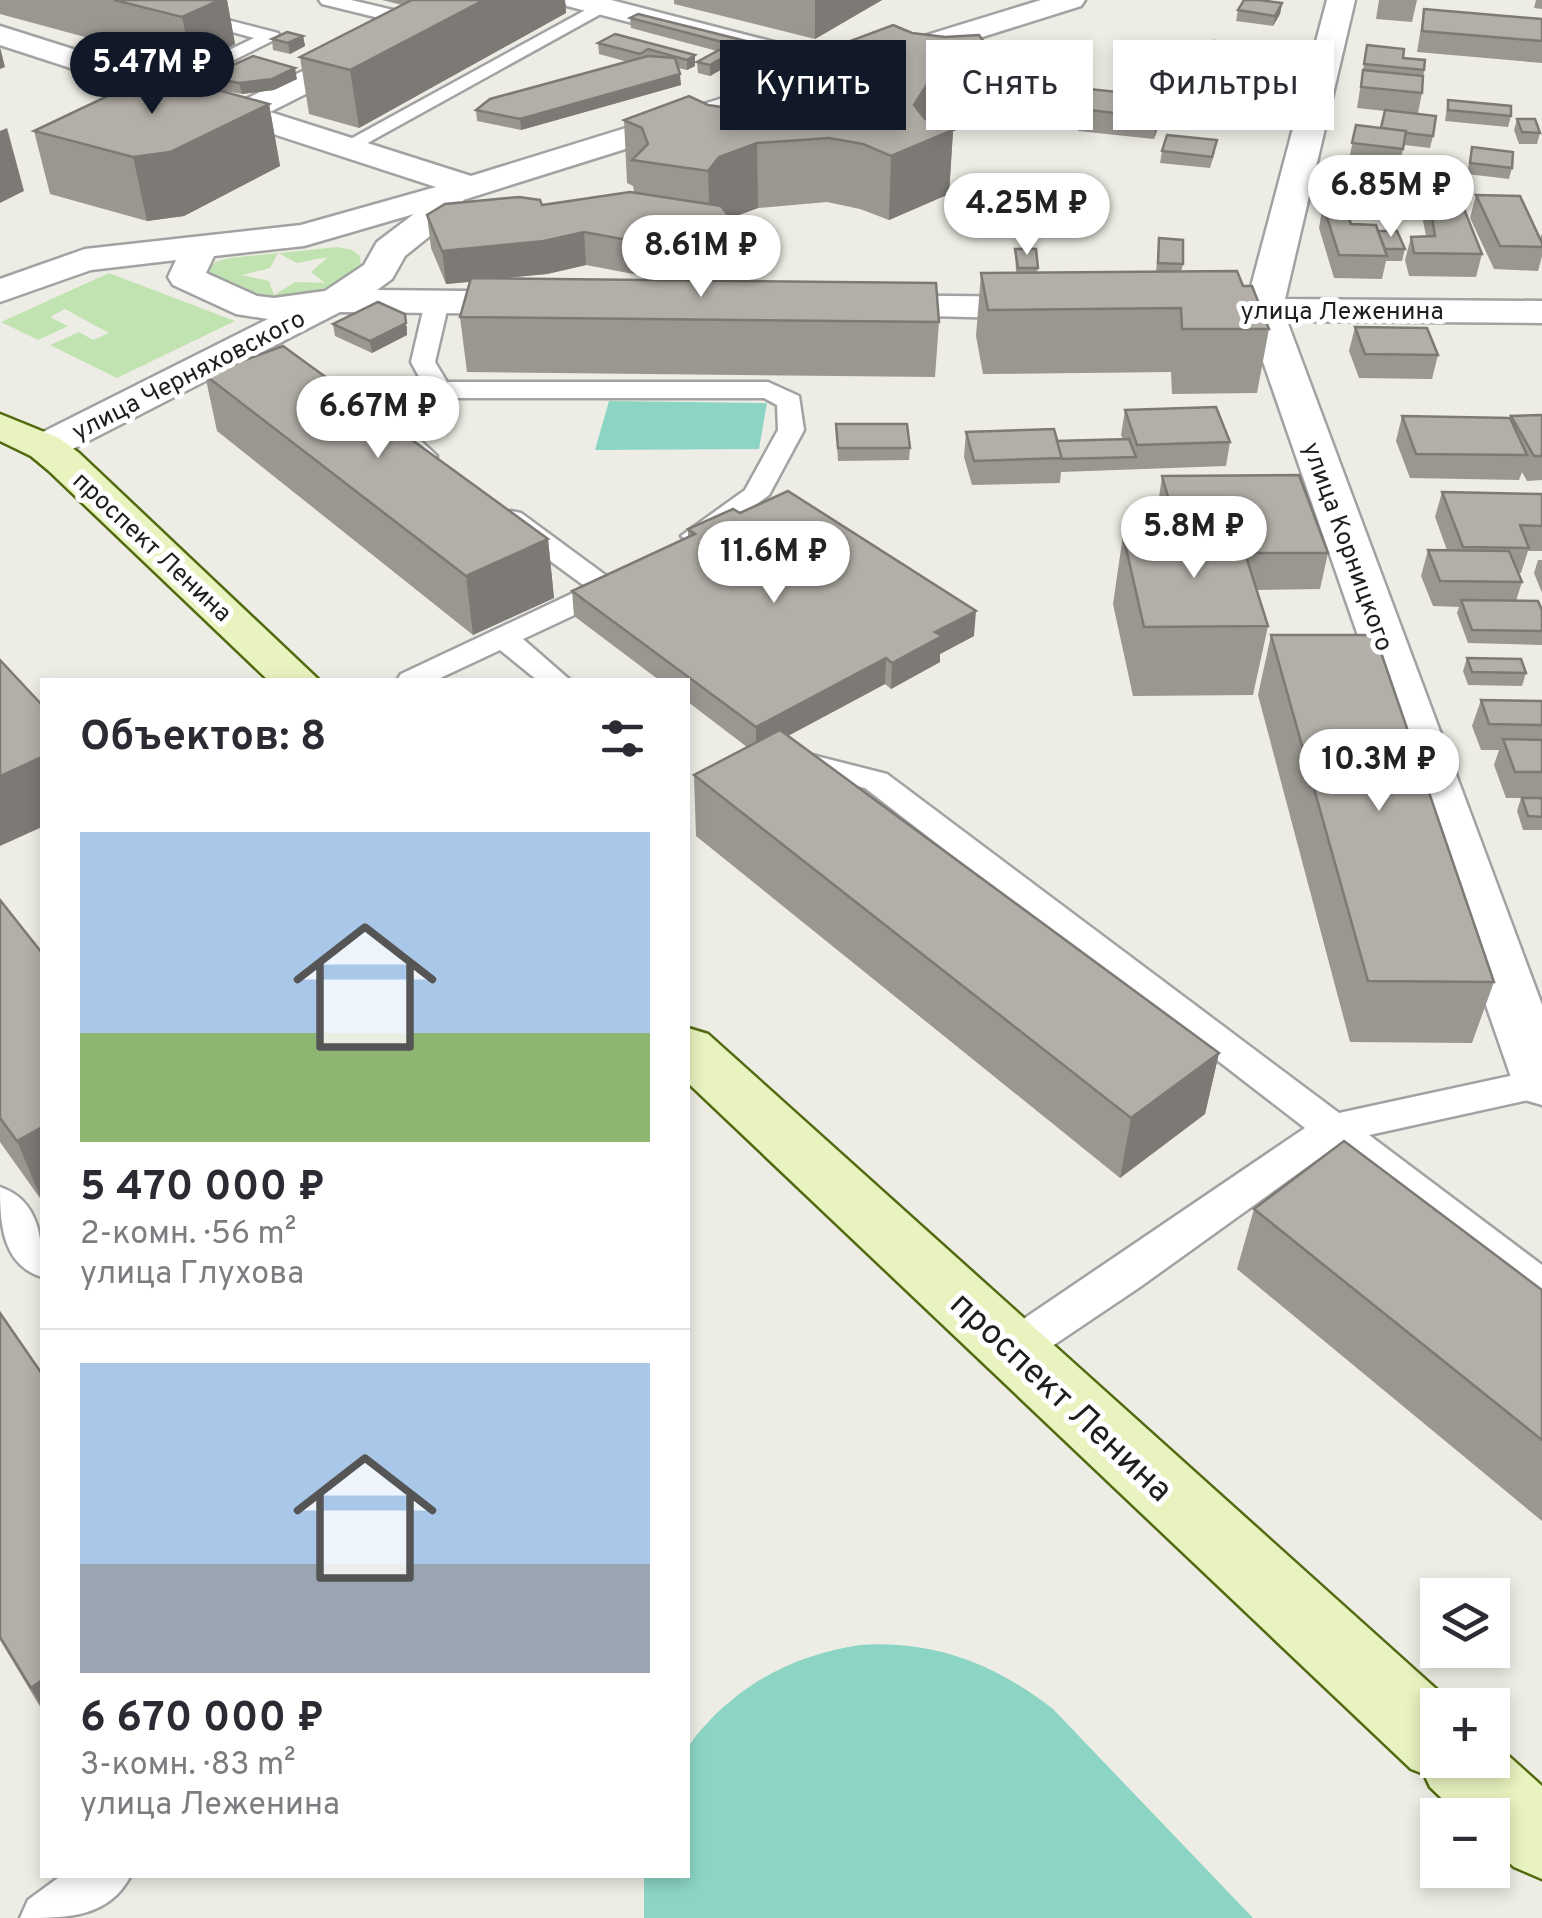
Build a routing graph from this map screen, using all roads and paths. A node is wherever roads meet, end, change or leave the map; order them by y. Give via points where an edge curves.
1 (127, 0) edge
2 (328, 0) edge
3 (470, 0) edge
4 (1071, 0) edge
5 (1341, 0) edge
6 (590, 3) edge
7 (424, 23) junction
8 (0, 35) edge
9 (733, 40) edge
10 (924, 47) joint
11 (906, 53) edge
12 (166, 88) junction
13 (720, 110) edge
14 (242, 113) junction
15 (346, 146) junction
16 (471, 187) junction
17 (304, 235) junction
18 (198, 250) junction
19 (390, 250) junction
20 (0, 292) edge
21 (331, 302) junction
22 (429, 302) junction
23 (575, 303) edge
24 (831, 306) edge
25 (1086, 308) edge
26 (1146, 308) edge
27 (1264, 310) junction
28 (1542, 312) edge
29 (439, 390) junction
30 (0, 426) edge
31 (45, 448) junction
32 (448, 474) edge
33 (496, 508) edge
34 (668, 553) edge
35 (637, 571) edge
36 (607, 589) junction
37 (504, 638) junction
38 (293, 678) edge
39 (416, 678) edge
40 (553, 678) edge
41 (756, 772) edge
42 (690, 1050) edge
43 (1542, 1083) edge
44 (1332, 1129) junction
45 (0, 1203) edge
46 (40, 1255) edge
47 (1542, 1288) edge
48 (1012, 1350) junction
49 (1420, 1725) edge
50 (1477, 1778) edge
51 (1542, 1838) edge
52 (101, 1878) edge
53 (46, 1918) edge

1 - 12 lane via 270,37
2 - 7 lane
3 - 7 street
4 - 10 street
5 - 27 street
6 - 9 street
6 - 15 lane
7 - 14 street
8 - 12 street
10 - 11 street
12 - 14 street
13 - 16 street
14 - 15 street
15 - 16 street
16 - 17 street
16 - 19 street, улица Черняховского
17 - 18 street
17 - 19 street via 353,238
18 - 20 street via 86,260
18 - 21 street, улица Черняховского via 186,277 249,306
19 - 21 street, улица Черняховского via 378,271
19 - 22 street via 399,282
21 - 22 street
21 - 31 street, улица Черняховского
22 - 23 street
22 - 29 lane via 423,362
24 - 25 street
26 - 27 street, улица Леженина
27 - 28 street, улица Леженина
27 - 43 street, улица Корницкого
29 - 32 lane via 401,402 388,422
29 - 34 lane via 768,390 790,401 791,430 756,495
30 - 31 street, проспект Ленина
31 - 38 street, проспект Ленина
33 - 36 lane
35 - 36 lane
36 - 37 lane
37 - 39 lane
37 - 40 lane
41 - 44 lane via 812,766 876,781
42 - 48 street, проспект Ленина
43 - 44 lane
44 - 47 lane
44 - 48 lane
45 - 46 lane
48 - 49 street, проспект Ленина
50 - 51 street
52 - 53 lane

